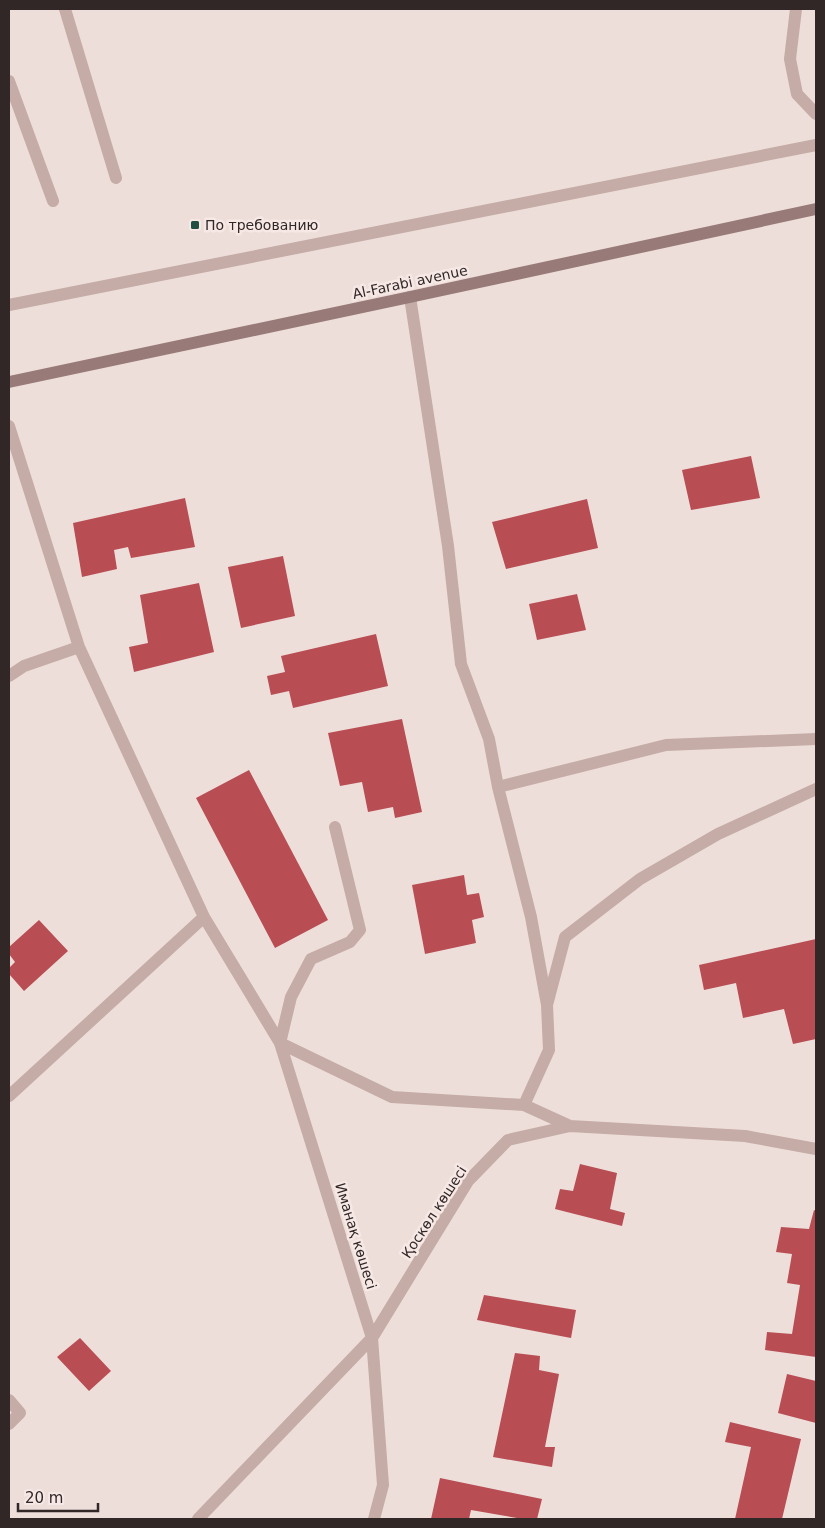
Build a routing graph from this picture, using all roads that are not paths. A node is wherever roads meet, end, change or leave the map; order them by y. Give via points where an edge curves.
1 (65, 9) edge
2 (796, 9) edge
3 (9, 81) edge
4 (816, 114) edge
5 (816, 145) edge
6 (116, 178) dead end
7 (53, 200) dead end
8 (816, 209) edge
9 (410, 297) junction
10 (9, 305) edge
11 (9, 382) edge
12 (9, 426) edge
13 (79, 647) junction
14 (9, 676) edge
15 (816, 739) edge
16 (498, 787) junction
17 (816, 789) edge
18 (335, 827) dead end
19 (204, 917) junction
20 (547, 1004) junction
21 (280, 1043) junction
22 (9, 1096) edge
23 (524, 1105) junction
24 (570, 1126) junction
25 (816, 1149) edge
26 (372, 1338) junction
27 (9, 1400) edge
28 (9, 1424) edge
29 (198, 1519) edge
30 (374, 1519) edge

1 - 6 street
2 - 4 street via 790,59 797,94
3 - 7 street
5 - 10 street
8 - 9 main road, Al-Farabi avenue
9 - 11 main road, Al-Farabi avenue
9 - 16 street via 448,546 461,664 489,739
12 - 13 street, Иманақ көшесі
13 - 14 street via 24,666
13 - 19 street, Иманақ көшесі
15 - 16 street via 666,746
16 - 20 street via 531,917
17 - 20 street via 718,834 640,878 565,937
18 - 21 street via 360,930 350,942 310,959 291,997
19 - 21 street, Иманақ көшесі
19 - 22 street
20 - 23 street via 549,1050
21 - 23 street via 392,1097
21 - 26 street, Иманақ көшесі
23 - 24 street
24 - 25 street, Қоскөл көшесі via 744,1136
24 - 26 street, Қоскөл көшесі via 508,1140 468,1181
26 - 29 street
26 - 30 street via 383,1485
27 - 28 street via 20,1413

